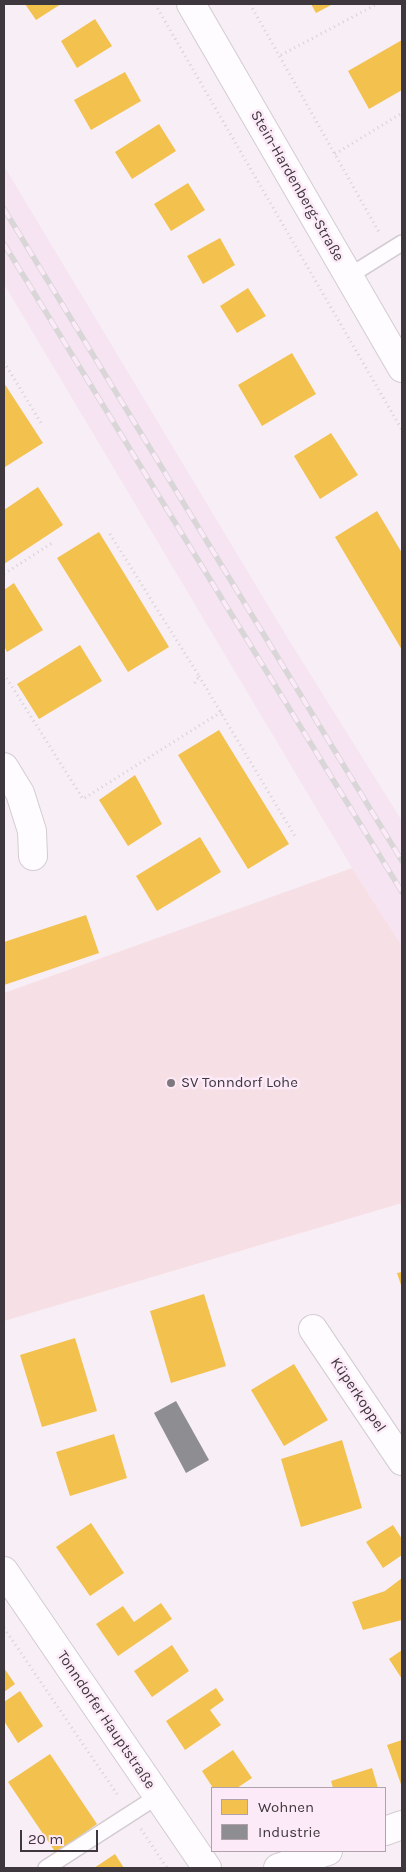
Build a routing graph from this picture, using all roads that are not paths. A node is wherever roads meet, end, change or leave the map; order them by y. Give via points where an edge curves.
1 (191, 4) edge
2 (396, 247) edge
3 (349, 276) junction
4 (402, 368) edge
5 (4, 768) edge
6 (33, 856) dead end
7 (313, 1329) dead end
8 (402, 1461) edge
9 (4, 1571) edge
10 (158, 1796) junction
11 (402, 1825) edge
12 (386, 1831) edge
13 (325, 1852) edge
14 (46, 1868) edge
15 (208, 1868) edge
16 (278, 1868) edge

1 - 3 main road, Stein-Hardenberg-Straße
2 - 3 lane
3 - 4 main road, Stein-Hardenberg-Straße
5 - 6 main road via 20,793 32,831
7 - 8 main road, Küperkoppel
9 - 10 main road, Tonndorfer Hauptstraße
10 - 14 lane
10 - 15 main road, Tonndorfer Hauptstraße
11 - 12 main road
13 - 16 main road

